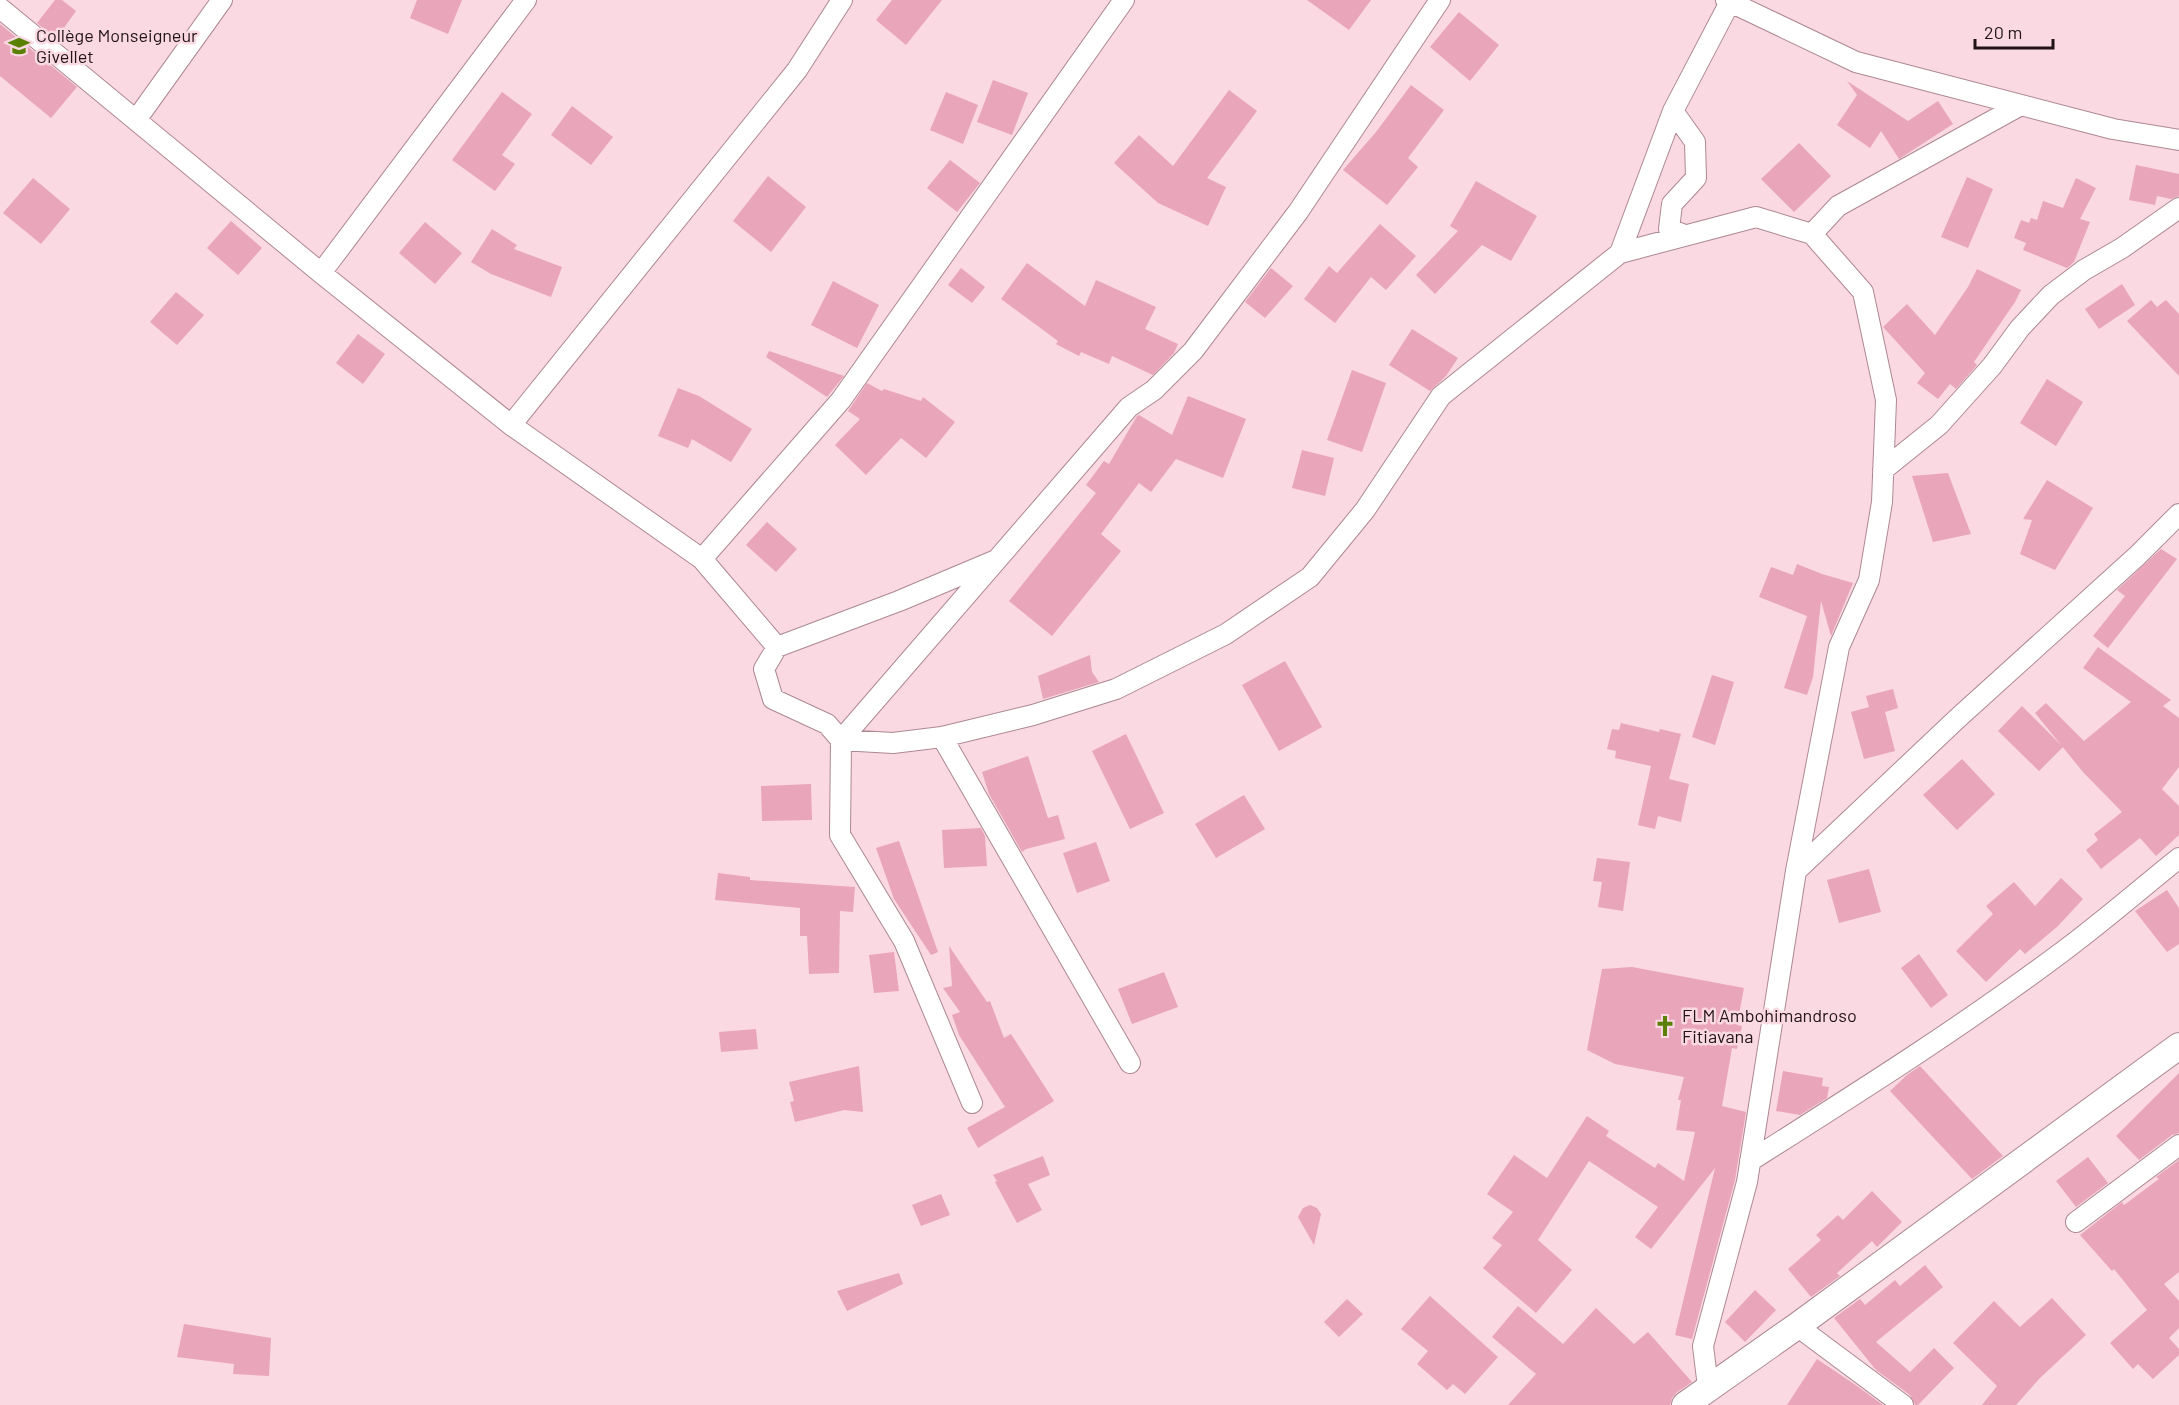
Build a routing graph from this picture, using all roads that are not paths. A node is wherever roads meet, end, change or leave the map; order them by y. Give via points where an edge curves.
1 (222, 0) edge
2 (526, 0) edge
3 (842, 0) edge
4 (1124, 0) edge
5 (1440, 0) edge
6 (1727, 1) edge
7 (0, 8) edge
8 (2019, 106) junction
9 (1674, 111) junction
10 (136, 120) junction
11 (2179, 140) edge
12 (2179, 208) edge
13 (1812, 234) junction
14 (1685, 235) junction
15 (1620, 253) junction
16 (321, 273) junction
17 (511, 425) junction
18 (1883, 471) junction
19 (2179, 514) edge
20 (702, 559) junction
21 (994, 561) junction
22 (777, 647) junction
23 (942, 737) junction
24 (841, 740) junction
25 (2179, 858) edge
26 (1796, 871) junction
27 (2179, 1046) edge
28 (1130, 1063) dead end
29 (972, 1103) dead end
30 (2179, 1145) edge
31 (1750, 1161) junction
32 (2076, 1222) dead end
33 (1797, 1326) junction
34 (1708, 1387) junction
35 (1685, 1405) edge
36 (1903, 1405) edge

1 - 10 street
2 - 16 street
3 - 17 street via 797,70
4 - 20 street via 841,400
5 - 21 street via 1298,212 1192,351 1154,390 1129,407
6 - 8 street via 1856,62
6 - 9 street
7 - 10 street
8 - 11 street
8 - 13 street via 1838,206
9 - 14 street via 1695,142 1696,178 1672,204 1669,229
9 - 15 street
10 - 16 street
12 - 18 street via 2051,295 1939,425
13 - 14 street via 1756,217
13 - 18 street via 1863,292 1886,400
14 - 15 street
15 - 23 street via 1441,396 1365,510 1310,577 1226,634 1116,689 1033,716
16 - 17 street
17 - 20 street
18 - 26 street via 1869,580 1839,647
19 - 26 street
20 - 22 street
21 - 22 street
21 - 24 street
22 - 24 street via 764,669 773,699 827,724
23 - 24 street via 893,743
23 - 28 street
24 - 29 street via 840,835 904,941
25 - 31 street via 2011,988
26 - 31 street
27 - 33 street
30 - 32 street
31 - 34 street via 1703,1346
33 - 34 street
33 - 36 street
34 - 35 street

